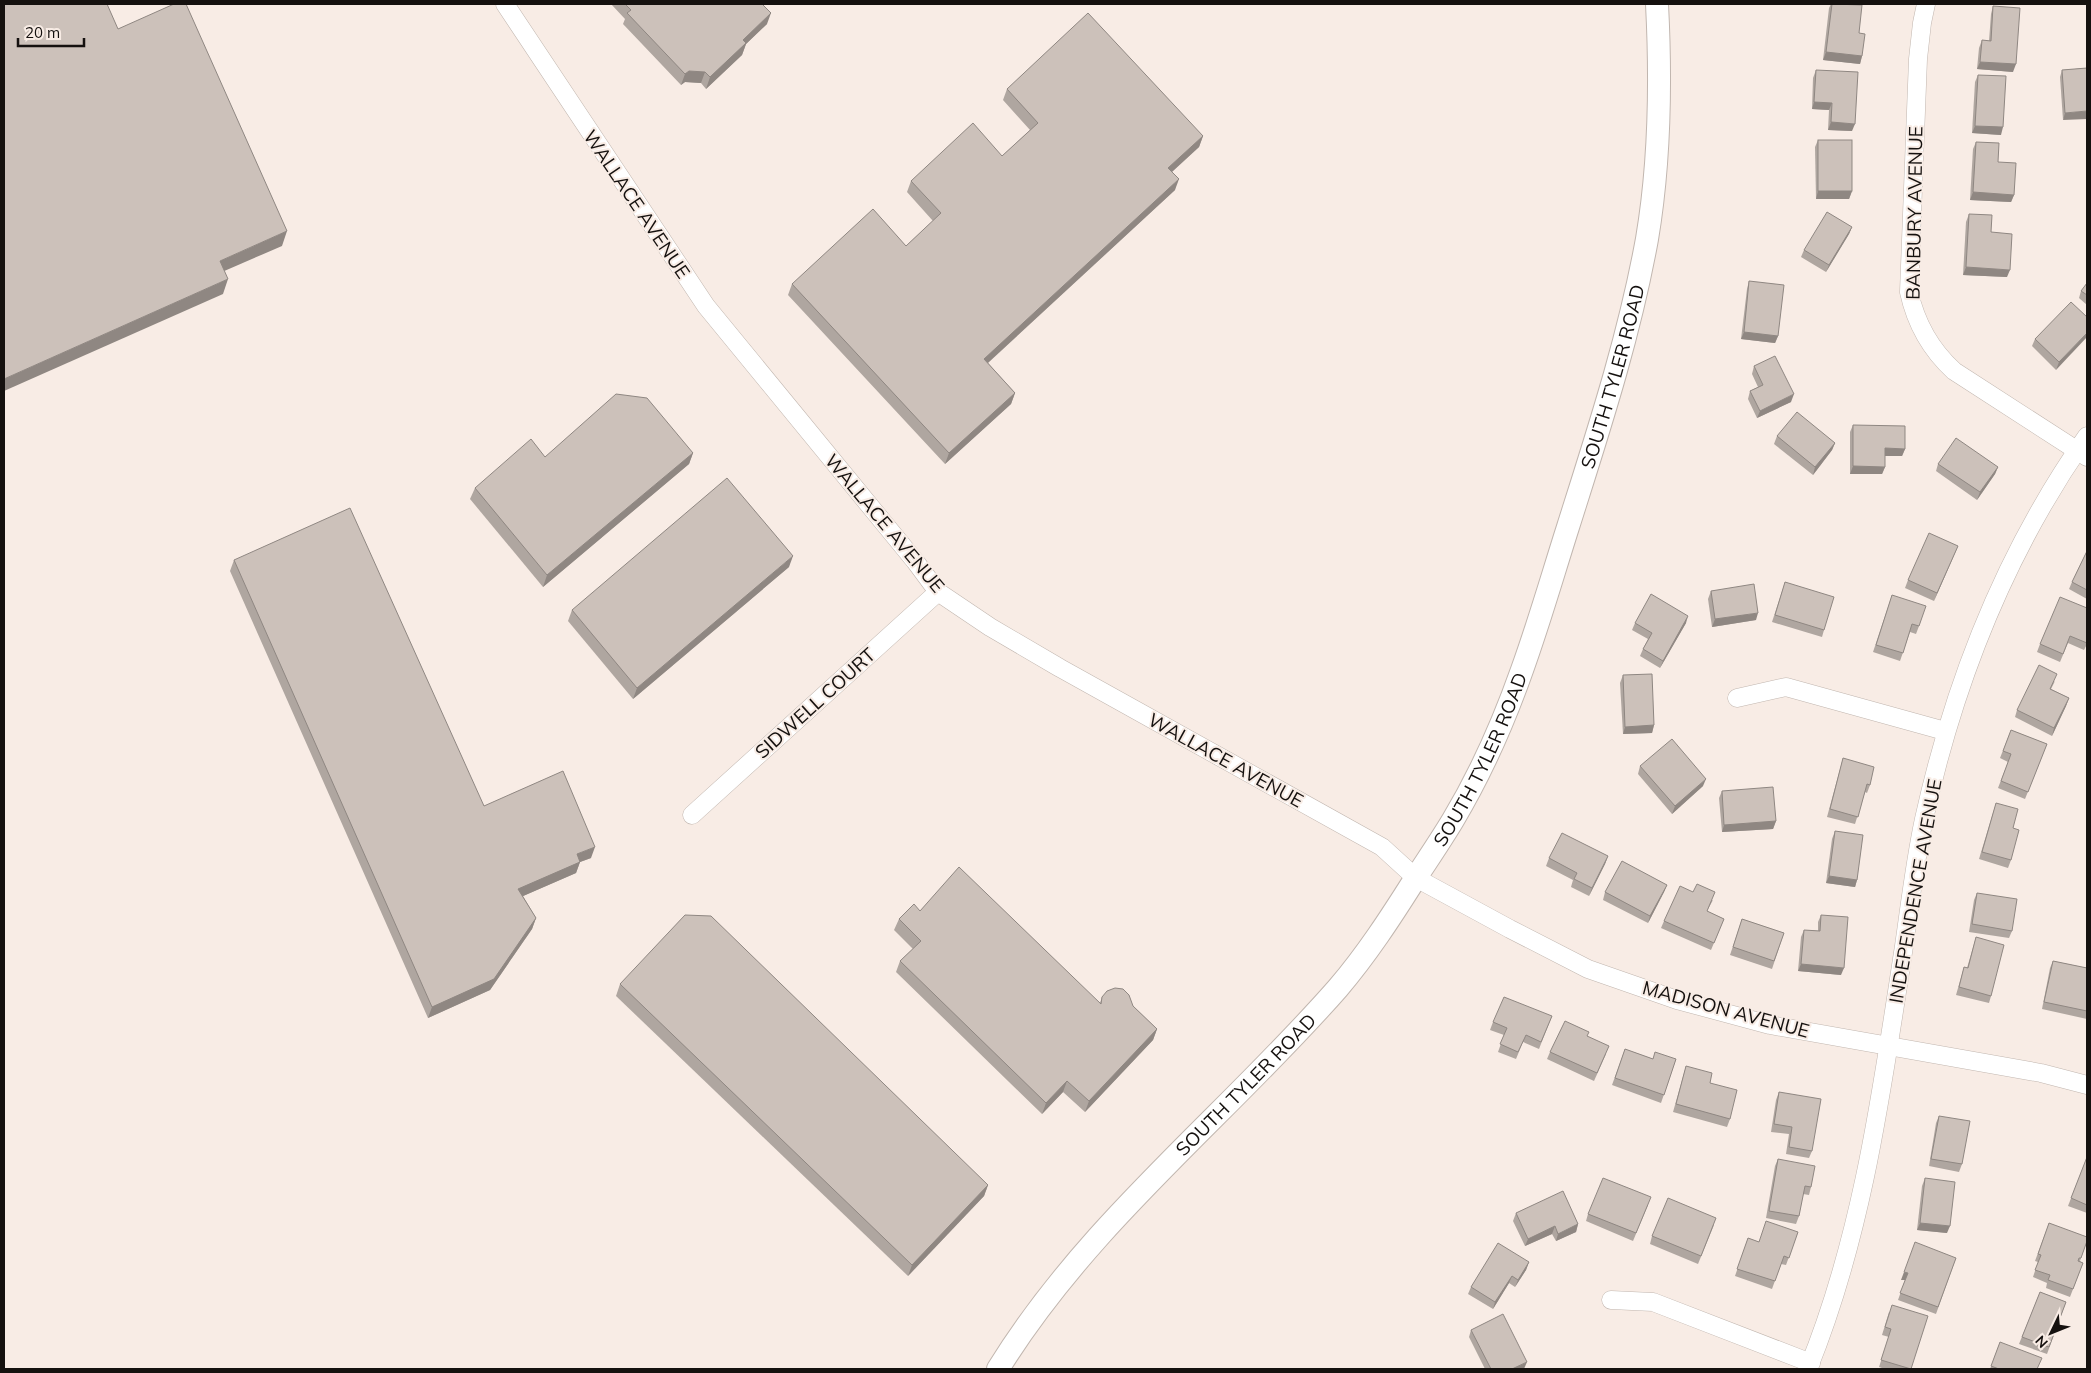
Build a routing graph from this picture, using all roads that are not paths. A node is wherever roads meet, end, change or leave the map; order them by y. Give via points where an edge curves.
1 (505, 4) edge
2 (1657, 4) edge
3 (1926, 4) edge
4 (2084, 448) edge
5 (938, 592) junction
6 (1737, 698) dead end
7 (1945, 731) junction
8 (692, 815) dead end
9 (1416, 878) junction
10 (1888, 1047) junction
11 (2087, 1085) edge
12 (1611, 1300) dead end
13 (1810, 1366) edge
14 (998, 1369) edge

1 - 5 street, WALLACE AVENUE via 706,306 916,560
2 - 9 street, SOUTH TYLER ROAD via 1658,124 1652,201 1627,332 1522,670 1490,747 1455,817
3 - 4 street, BANBURY AVENUE via 1916,103 1909,292 1913,313 1938,356 1954,371
4 - 7 street, INDEPENDENCE AVENUE via 2016,553 1983,626
5 - 8 street, SIDWELL COURT
5 - 9 street, WALLACE AVENUE via 1060,668 1382,847
6 - 7 street via 1786,688
7 - 10 street, INDEPENDENCE AVENUE via 1923,822
9 - 10 street, MADISON AVENUE via 1510,930 1597,972 1676,1000 1770,1025
9 - 14 street, SOUTH TYLER ROAD via 1386,926 1339,987 1116,1217 1064,1278
10 - 11 street, MADISON AVENUE via 2041,1073
10 - 13 street, INDEPENDENCE AVENUE via 1850,1248
12 - 13 street via 1653,1302

